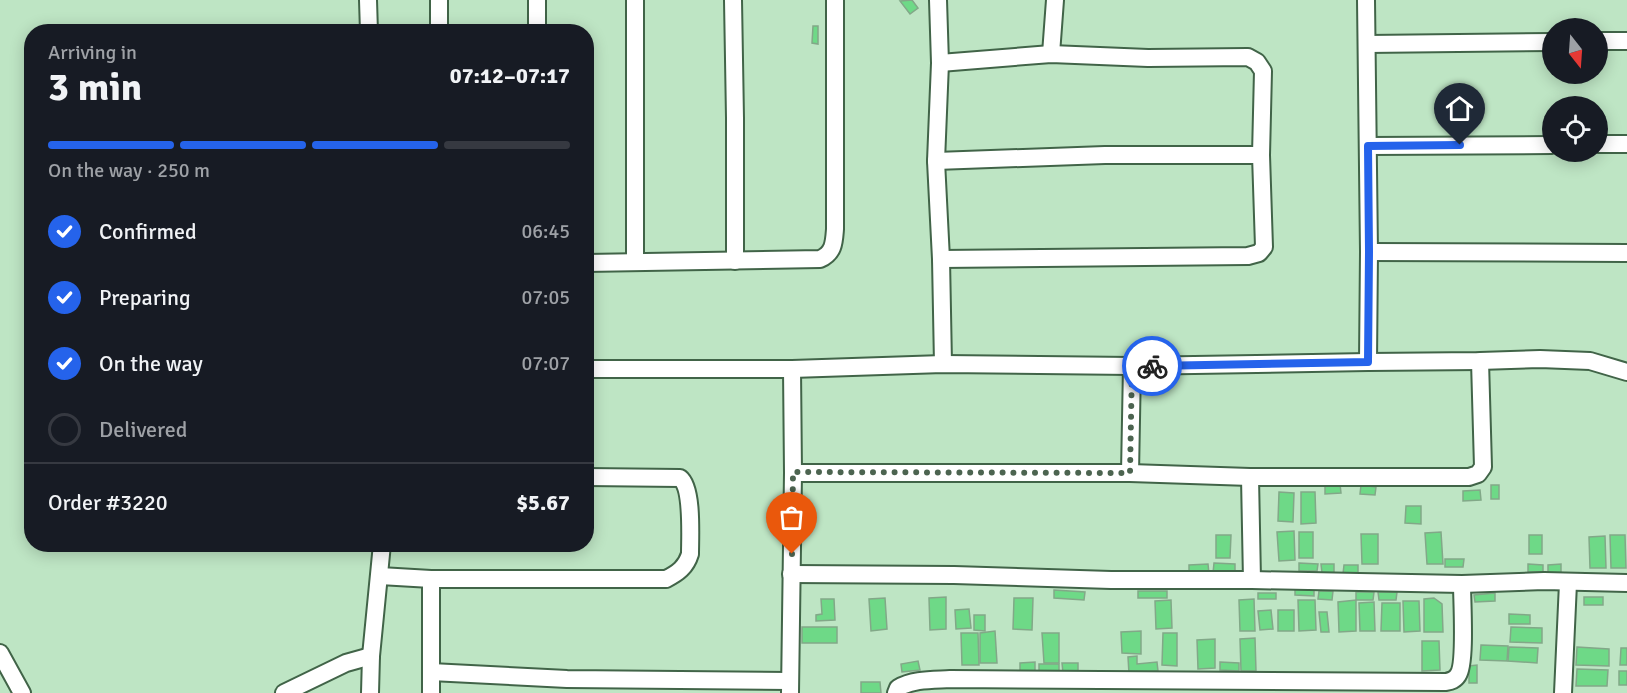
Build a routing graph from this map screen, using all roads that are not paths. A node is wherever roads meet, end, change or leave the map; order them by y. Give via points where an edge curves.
1 (368, 0) edge
2 (439, 0) edge
3 (537, 0) edge
4 (635, 0) edge
5 (733, 0) edge
6 (835, 0) edge
7 (938, 0) edge
8 (1055, 0) edge
9 (1366, 0) edge
10 (369, 24) edge
11 (439, 24) edge
12 (537, 24) edge
13 (1608, 41) edge
14 (1627, 41) edge
15 (1542, 42) edge
16 (1366, 44) junction
17 (1051, 54) junction
18 (940, 63) junction
19 (1608, 144) edge
20 (1627, 144) edge
21 (1542, 145) edge
22 (1368, 146) junction
23 (1261, 155) junction
24 (936, 161) junction
25 (1369, 252) junction
26 (1627, 253) edge
27 (941, 259) junction
28 (735, 261) junction
29 (635, 262) junction
30 (594, 263) edge
31 (1368, 362) junction
32 (1480, 362) junction
33 (943, 364) junction
34 (1132, 366) junction
35 (594, 369) edge
36 (792, 369) junction
37 (1627, 372) edge
38 (793, 472) junction
39 (1130, 473) junction
40 (594, 477) edge
41 (1250, 477) junction
42 (382, 552) edge
43 (791, 574) junction
44 (380, 576) junction
45 (431, 579) junction
46 (1252, 580) junction
47 (1569, 583) junction
48 (1627, 583) edge
49 (1462, 584) junction
50 (0, 653) edge
51 (371, 656) junction
52 (431, 672) junction
53 (687, 686) edge
54 (790, 687) edge
55 (19, 692) edge
56 (284, 693) edge
57 (370, 693) edge
58 (431, 693) edge
59 (896, 693) edge
60 (1563, 693) edge

1 - 10 street
2 - 11 street
3 - 12 street
4 - 29 street
5 - 28 street
6 - 28 street via 835,229 831,251 820,259
7 - 18 street
8 - 17 street
9 - 16 street
13 - 14 street
15 - 16 street
16 - 22 street
17 - 18 street
17 - 23 street via 1248,57 1263,71
18 - 24 street
19 - 20 street
21 - 22 street
22 - 25 street
23 - 24 street
23 - 27 street via 1264,247 1254,255
24 - 27 street
25 - 26 street
25 - 31 street
27 - 33 street
28 - 29 street
29 - 30 street
31 - 32 street
31 - 34 street
32 - 37 street via 1590,361
32 - 41 street via 1483,467 1478,474
33 - 34 street
33 - 36 street
34 - 39 street
35 - 36 street
36 - 38 street
38 - 39 street
38 - 43 street
39 - 41 street
40 - 45 street via 684,481 690,554 682,570 666,579
41 - 46 street
42 - 44 street
43 - 46 street
43 - 54 street
44 - 45 street
44 - 51 street
45 - 52 street
46 - 49 street
47 - 48 street
47 - 49 street
47 - 60 street
49 - 59 street via 1462,666 1459,674 1446,682 950,680 907,684
50 - 55 street
51 - 56 street via 346,663
51 - 57 street
52 - 53 street
52 - 58 street
53 - 54 street

